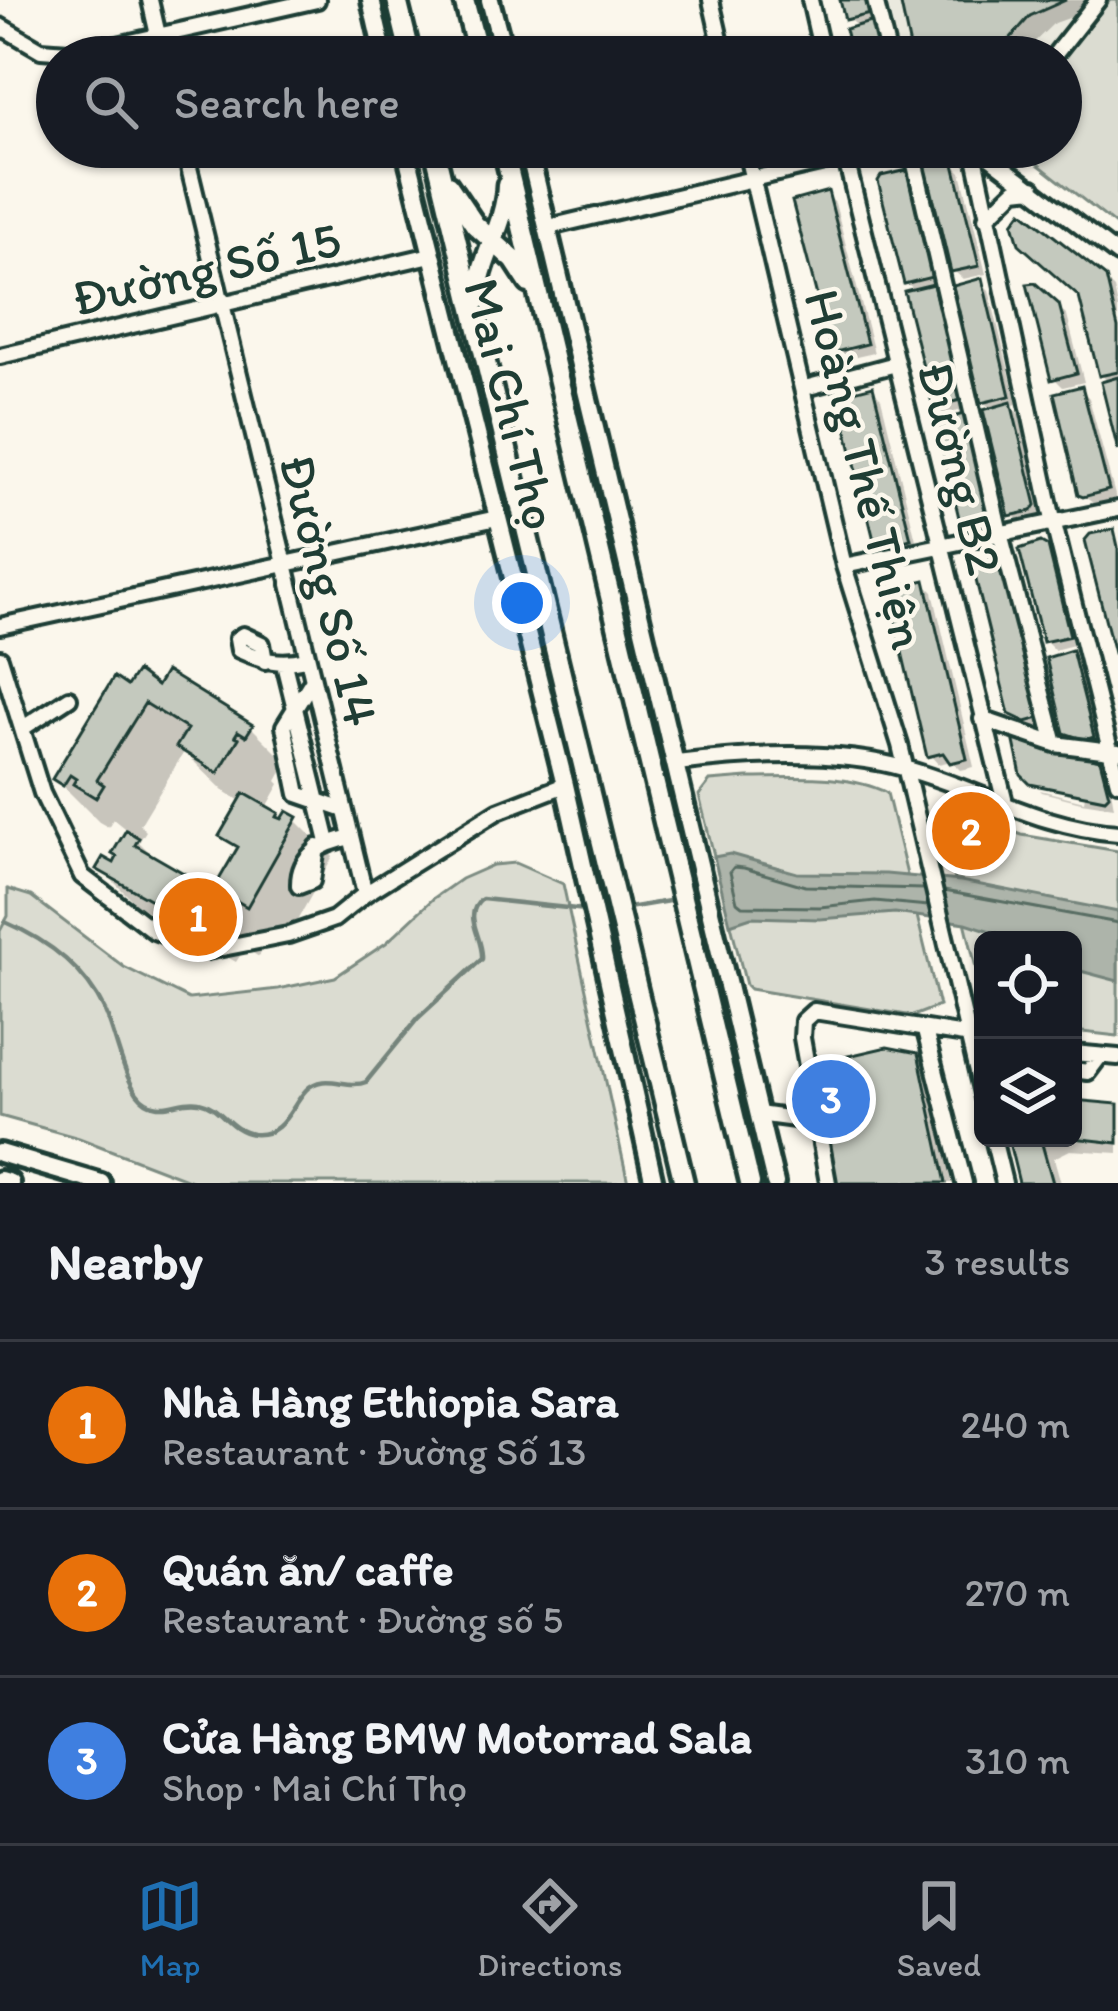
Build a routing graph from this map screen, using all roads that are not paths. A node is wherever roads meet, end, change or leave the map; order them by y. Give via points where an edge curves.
1 (151, 0) edge
2 (317, 0) edge
3 (371, 0) edge
4 (397, 0) edge
5 (464, 0) edge
6 (490, 0) edge
7 (711, 0) edge
8 (810, 0) edge
9 (875, 0) edge
10 (1098, 0) edge
11 (0, 26) edge
12 (159, 36) joint
13 (379, 36) edge
14 (406, 36) edge
15 (473, 36) edge
16 (499, 36) edge
17 (719, 36) edge
18 (818, 36) edge
19 (884, 36) edge
20 (1070, 36) edge
21 (36, 47) edge
22 (189, 168) edge
23 (410, 168) edge
24 (438, 168) edge
25 (505, 168) edge
26 (508, 168) edge
27 (534, 168) edge
28 (750, 168) edge
29 (788, 168) edge
30 (849, 168) edge
31 (916, 168) edge
32 (978, 168) edge
33 (1005, 168) edge
34 (439, 172) junction
35 (752, 178) junction
36 (1033, 188) junction
37 (986, 218) junction
38 (549, 227) junction
39 (522, 233) junction
40 (491, 240) junction
41 (458, 248) junction
42 (430, 255) junction
43 (1118, 255) edge
44 (539, 303) junction
45 (219, 305) junction
46 (474, 318) junction
47 (0, 356) edge
48 (896, 364) junction
49 (805, 388) junction
50 (1118, 509) edge
51 (497, 518) junction
52 (1053, 520) junction
53 (1000, 533) junction
54 (940, 545) junction
55 (283, 564) junction
56 (844, 566) junction
57 (0, 626) edge
58 (0, 658) edge
59 (307, 659) junction
60 (265, 661) dead end
61 (284, 664) junction
62 (312, 681) junction
63 (69, 698) dead end
64 (295, 708) junction
65 (982, 718) junction
66 (22, 728) junction
67 (1055, 744) junction
68 (1114, 752) edge
69 (677, 764) junction
70 (905, 768) junction
71 (1118, 782) edge
72 (565, 785) junction
73 (318, 801) junction
74 (1006, 806) junction
75 (344, 811) junction
76 (1118, 833) edge
77 (350, 837) junction
78 (365, 894) junction
79 (926, 1031) junction
80 (974, 1032) edge
81 (974, 1036) edge
82 (1082, 1054) edge
83 (1100, 1056) junction
84 (1118, 1058) edge
85 (1082, 1071) edge
86 (758, 1114) junction
87 (817, 1122) junction
88 (995, 1147) edge
89 (0, 1153) edge
90 (0, 1180) edge
91 (828, 1180) edge
92 (10, 1183) edge
93 (101, 1183) edge
94 (654, 1183) edge
95 (684, 1183) edge
96 (750, 1183) edge
97 (775, 1183) edge
98 (810, 1183) edge
99 (964, 1183) edge
100 (1004, 1183) edge

1 - 12 street
2 - 12 street
3 - 13 main road
4 - 14 highway
5 - 15 highway
6 - 16 main road
7 - 17 street
8 - 18 street
9 - 19 street
10 - 20 street
11 - 21 street
22 - 45 street
23 - 42 main road, Mai Chí Thọ
24 - 34 highway, Mai Chí Thọ
25 - 40 highway via 505,203
26 - 39 highway, Mai Chí Thọ
27 - 38 main road, Mai Chí Thọ
28 - 35 street, Hoàng Thế Thiện
29 - 35 street
30 - 48 street, Đường B2
31 - 53 street
32 - 37 street
33 - 36 street
34 - 40 highway
34 - 41 highway, Mai Chí Thọ
35 - 38 street
35 - 49 street, Hoàng Thế Thiện
36 - 37 street via 1015,190
36 - 43 street
37 - 52 street
38 - 39 main road
38 - 69 main road, Mai Chí Thọ
39 - 40 highway
39 - 44 highway, Mai Chí Thọ
40 - 41 highway
40 - 44 highway via 514,260
40 - 46 highway
41 - 42 main road
41 - 46 highway, Mai Chí Thọ
42 - 45 street, Đường Số 15
42 - 51 main road, Mai Chí Thọ
44 - 96 highway, Mai Chí Thọ
45 - 47 street, Đường Số 15
45 - 55 street, Đường Số 14
46 - 95 highway, Mai Chí Thọ
48 - 49 street
48 - 54 street, Đường B2
49 - 56 street, Hoàng Thế Thiện
50 - 52 street
51 - 55 street
51 - 72 main road, Mai Chí Thọ
52 - 53 street
52 - 68 street
53 - 54 street
53 - 67 street
54 - 56 street
54 - 65 street, Đường B2
55 - 57 street
55 - 59 street, Đường Số 14
56 - 70 street, Hoàng Thế Thiện
58 - 66 street
59 - 61 street
59 - 62 street, Đường Số 14
60 - 61 street
61 - 64 street
62 - 64 street
62 - 75 street, Đường Số 14
63 - 66 street
64 - 73 street via 284,725 298,794
65 - 67 street
65 - 74 street, Đường B2
66 - 78 street via 82,876 154,932 207,951 334,919
67 - 68 street
68 - 71 street
69 - 70 street via 777,756
69 - 86 main road, Mai Chí Thọ
70 - 74 street
70 - 80 street, Hoàng Thế Thiện
72 - 78 street via 498,811
72 - 94 main road, Mai Chí Thọ
73 - 75 street
73 - 77 street via 322,845
74 - 76 street via 1062,826
75 - 77 street, Đường Số 14
77 - 78 street, Đường Số 14
79 - 81 street
79 - 87 street via 814,1011 800,1026
79 - 99 street
82 - 83 street
83 - 84 street
83 - 85 street
86 - 87 street
86 - 97 main road
87 - 91 street
88 - 100 street
89 - 93 main road
90 - 92 main road
91 - 98 street

